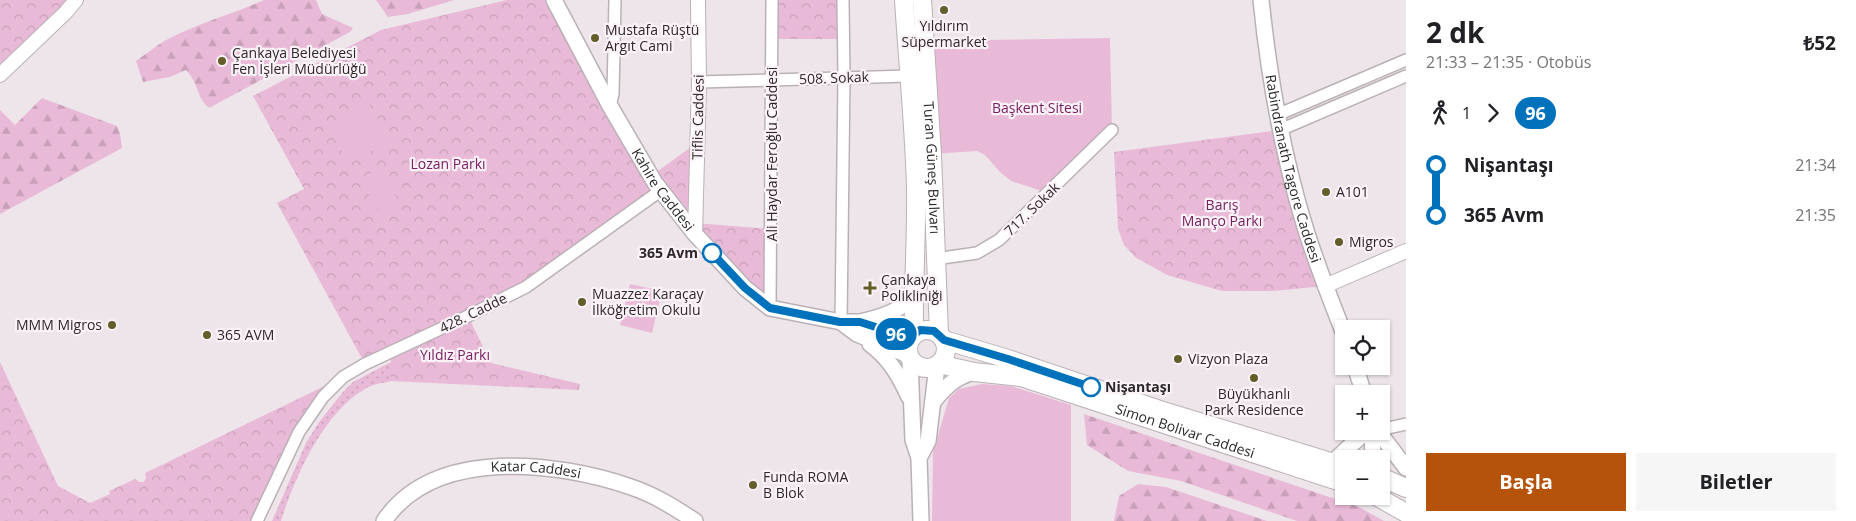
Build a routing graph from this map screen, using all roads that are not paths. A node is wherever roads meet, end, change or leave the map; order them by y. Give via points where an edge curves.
1 (76, 0) edge
2 (554, 0) edge
3 (615, 0) edge
4 (698, 0) edge
5 (772, 0) edge
6 (843, 0) edge
7 (904, 0) edge
8 (922, 0) edge
9 (1262, 0) edge
10 (1406, 60) edge
11 (0, 74) edge
12 (909, 76) junction
13 (1406, 76) edge
14 (844, 78) junction
15 (772, 80) junction
16 (699, 82) junction
17 (610, 106) junction
18 (1279, 122) junction
19 (1112, 130) dead end
20 (660, 191) junction
21 (695, 234) junction
22 (1406, 251) edge
23 (935, 258) junction
24 (1325, 286) junction
25 (914, 297) junction
26 (937, 301) junction
27 (770, 308) junction
28 (1338, 320) edge
29 (840, 322) junction
30 (859, 328) junction
31 (942, 337) junction
32 (911, 347) junction
33 (938, 365) junction
34 (974, 372) junction
35 (912, 402) junction
36 (932, 403) junction
37 (1406, 424) edge
38 (1390, 428) edge
39 (1358, 440) edge
40 (1385, 440) edge
41 (1350, 450) edge
42 (919, 458) junction
43 (1335, 463) edge
44 (1406, 468) edge
45 (1335, 480) edge
46 (1390, 481) edge
47 (1406, 488) edge
48 (1390, 504) edge
49 (1406, 513) edge
50 (257, 521) edge
51 (384, 521) edge
52 (695, 521) edge
53 (921, 521) edge

1 - 11 street
2 - 17 main road, Kahire Caddesi
3 - 17 street
4 - 16 street, Tiflis Caddesi
5 - 15 street, Ali Haydar Feroğlu Caddesi
6 - 14 street
7 - 12 main road, Turan Güneş Bulvarı
8 - 23 main road, Turan Güneş Bulvarı
9 - 18 main road, Rabindranath Tagore Caddesi via 1269,72
10 - 18 street
12 - 14 street, 508. Sokak
12 - 25 main road, Turan Güneş Bulvarı via 916,185
13 - 18 street
14 - 15 street, 508. Sokak
14 - 29 street
15 - 16 street, 508. Sokak
15 - 27 street, Ali Haydar Feroğlu Caddesi
16 - 21 street, Tiflis Caddesi
17 - 20 main road, Kahire Caddesi
18 - 24 main road, Rabindranath Tagore Caddesi via 1305,226
19 - 23 street, 717. Sokak via 999,240 977,253
20 - 21 main road, Kahire Caddesi
20 - 50 street, 428. Cadde via 526,287 343,377 323,397 299,432
21 - 27 main road, Kahire Caddesi via 745,288
22 - 24 street
23 - 26 main road, Turan Güneş Bulvarı
24 - 28 main road, Rabindranath Tagore Caddesi
25 - 26 main road via 922,307 930,307
25 - 30 main road via 894,312
25 - 32 main road, Turan Güneş Bulvarı
26 - 31 main road, Turan Güneş Bulvarı
27 - 29 main road, Kahire Caddesi
29 - 30 main road, Kahire Caddesi
30 - 32 main road
30 - 35 main road via 893,366
31 - 32 main road via 927,329
31 - 33 main road via 946,351
31 - 43 main road, Simon Bolivar Caddesi via 1160,410
32 - 33 main road via 920,367 926,369
32 - 35 main road
33 - 34 main road, Simon Bolivar Caddesi
33 - 36 main road
34 - 36 main road via 955,379
34 - 45 main road, Simon Bolivar Caddesi via 1021,377
35 - 42 main road via 913,440
36 - 42 main road via 928,442
37 - 38 street
39 - 41 main road
40 - 44 main road
42 - 53 main road
46 - 47 main road
48 - 49 main road
51 - 52 main road, Katar Caddesi via 406,497 433,482 490,466 522,465 563,470 633,487 666,502

